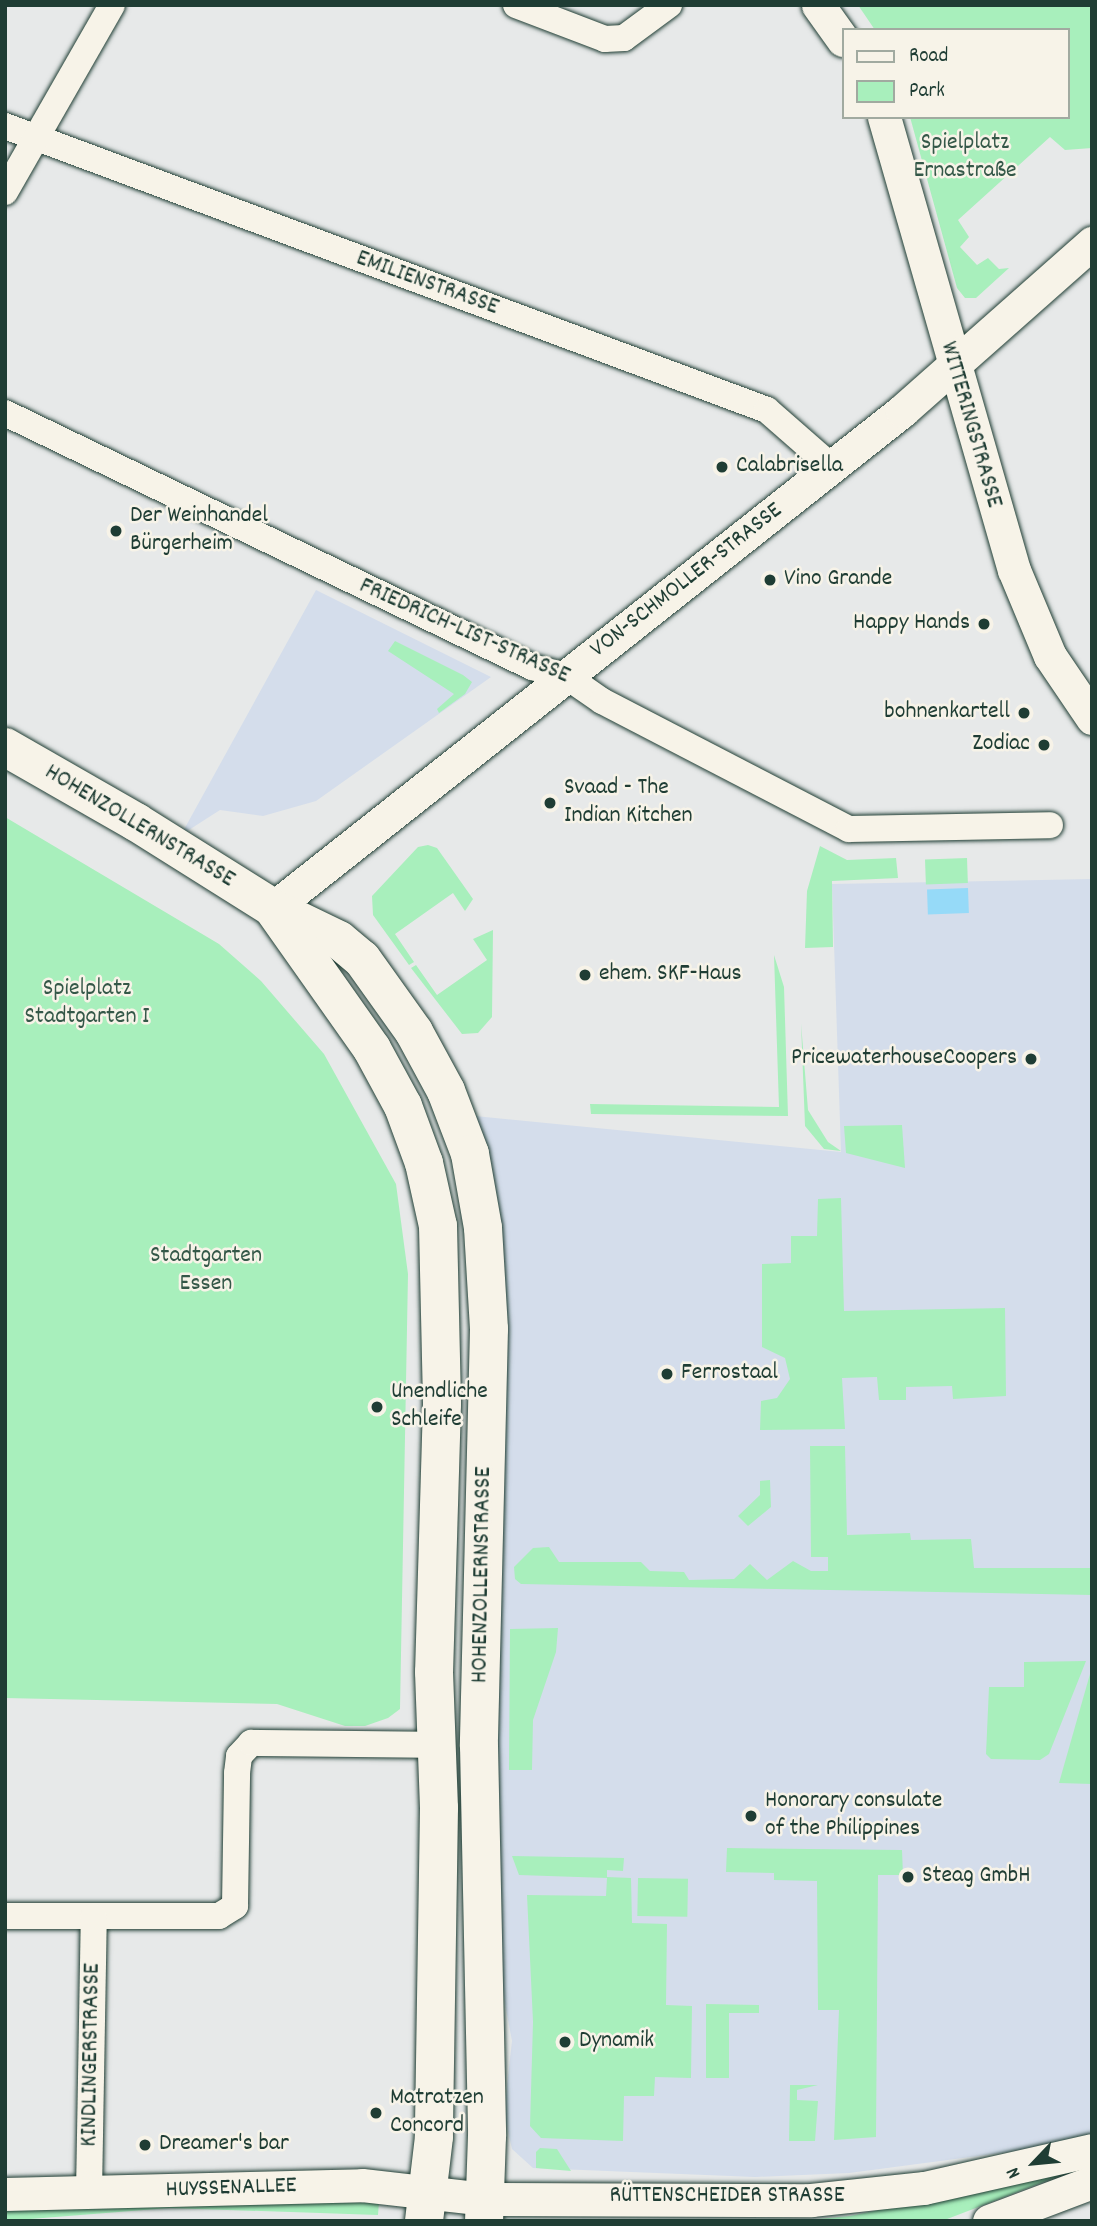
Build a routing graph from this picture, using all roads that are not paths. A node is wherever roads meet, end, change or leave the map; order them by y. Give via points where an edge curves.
1 (112, 5) edge
2 (516, 5) edge
3 (668, 5) edge
4 (818, 5) edge
5 (842, 39) edge
6 (885, 119) edge
7 (5, 126) edge
8 (37, 139) junction
9 (5, 192) edge
10 (1092, 243) edge
11 (953, 367) junction
12 (5, 413) edge
13 (832, 467) junction
14 (566, 676) junction
15 (1092, 718) edge
16 (5, 747) edge
17 (1050, 825) dead end
18 (273, 908) junction
19 (437, 1745) junction
20 (5, 1916) edge
21 (94, 1917) junction
22 (1092, 2150) edge
23 (1092, 2182) edge
24 (89, 2193) junction
25 (5, 2194) edge
26 (452, 2209) edge
27 (989, 2221) edge

1 - 8 street
2 - 3 street via 605,39 624,38
4 - 5 street
6 - 11 street, WITTERINGSTRASSE
7 - 8 street, EMILIENSTRASSE
8 - 9 street
8 - 13 street, EMILIENSTRASSE via 767,410
10 - 11 street, VON-SCHMOLLER-STRASSE
11 - 13 street, VON-SCHMOLLER-STRASSE
11 - 15 street, WITTERINGSTRASSE via 1023,594 1050,656
12 - 14 street, FRIEDRICH-LIST-STRASSE via 532,667
13 - 14 street, VON-SCHMOLLER-STRASSE
14 - 17 street, FRIEDRICH-LIST-STRASSE via 602,701 849,829
14 - 18 street, VON-SCHMOLLER-STRASSE
16 - 18 main road, HOHENZOLLERNSTRASSE
18 - 19 main road, HOHENZOLLERNSTRASSE via 372,1049 424,1163 438,1226 442,1404 434,1672
18 - 26 main road, HOHENZOLLERNSTRASSE via 339,940 379,981 436,1070 477,1182 489,1329 479,1746
19 - 21 street via 251,1744 239,1756 237,1773 235,1906 219,1916
19 - 26 main road, HOHENZOLLERNSTRASSE via 435,2107
20 - 21 street
21 - 24 street, KINDLINGERSTRASSE
22 - 26 street, RÜTTENSCHEIDER STRASSE via 924,2188 838,2199
23 - 27 street
24 - 25 street, HUYSSENALLEE
24 - 26 street, HUYSSENALLEE via 362,2185

